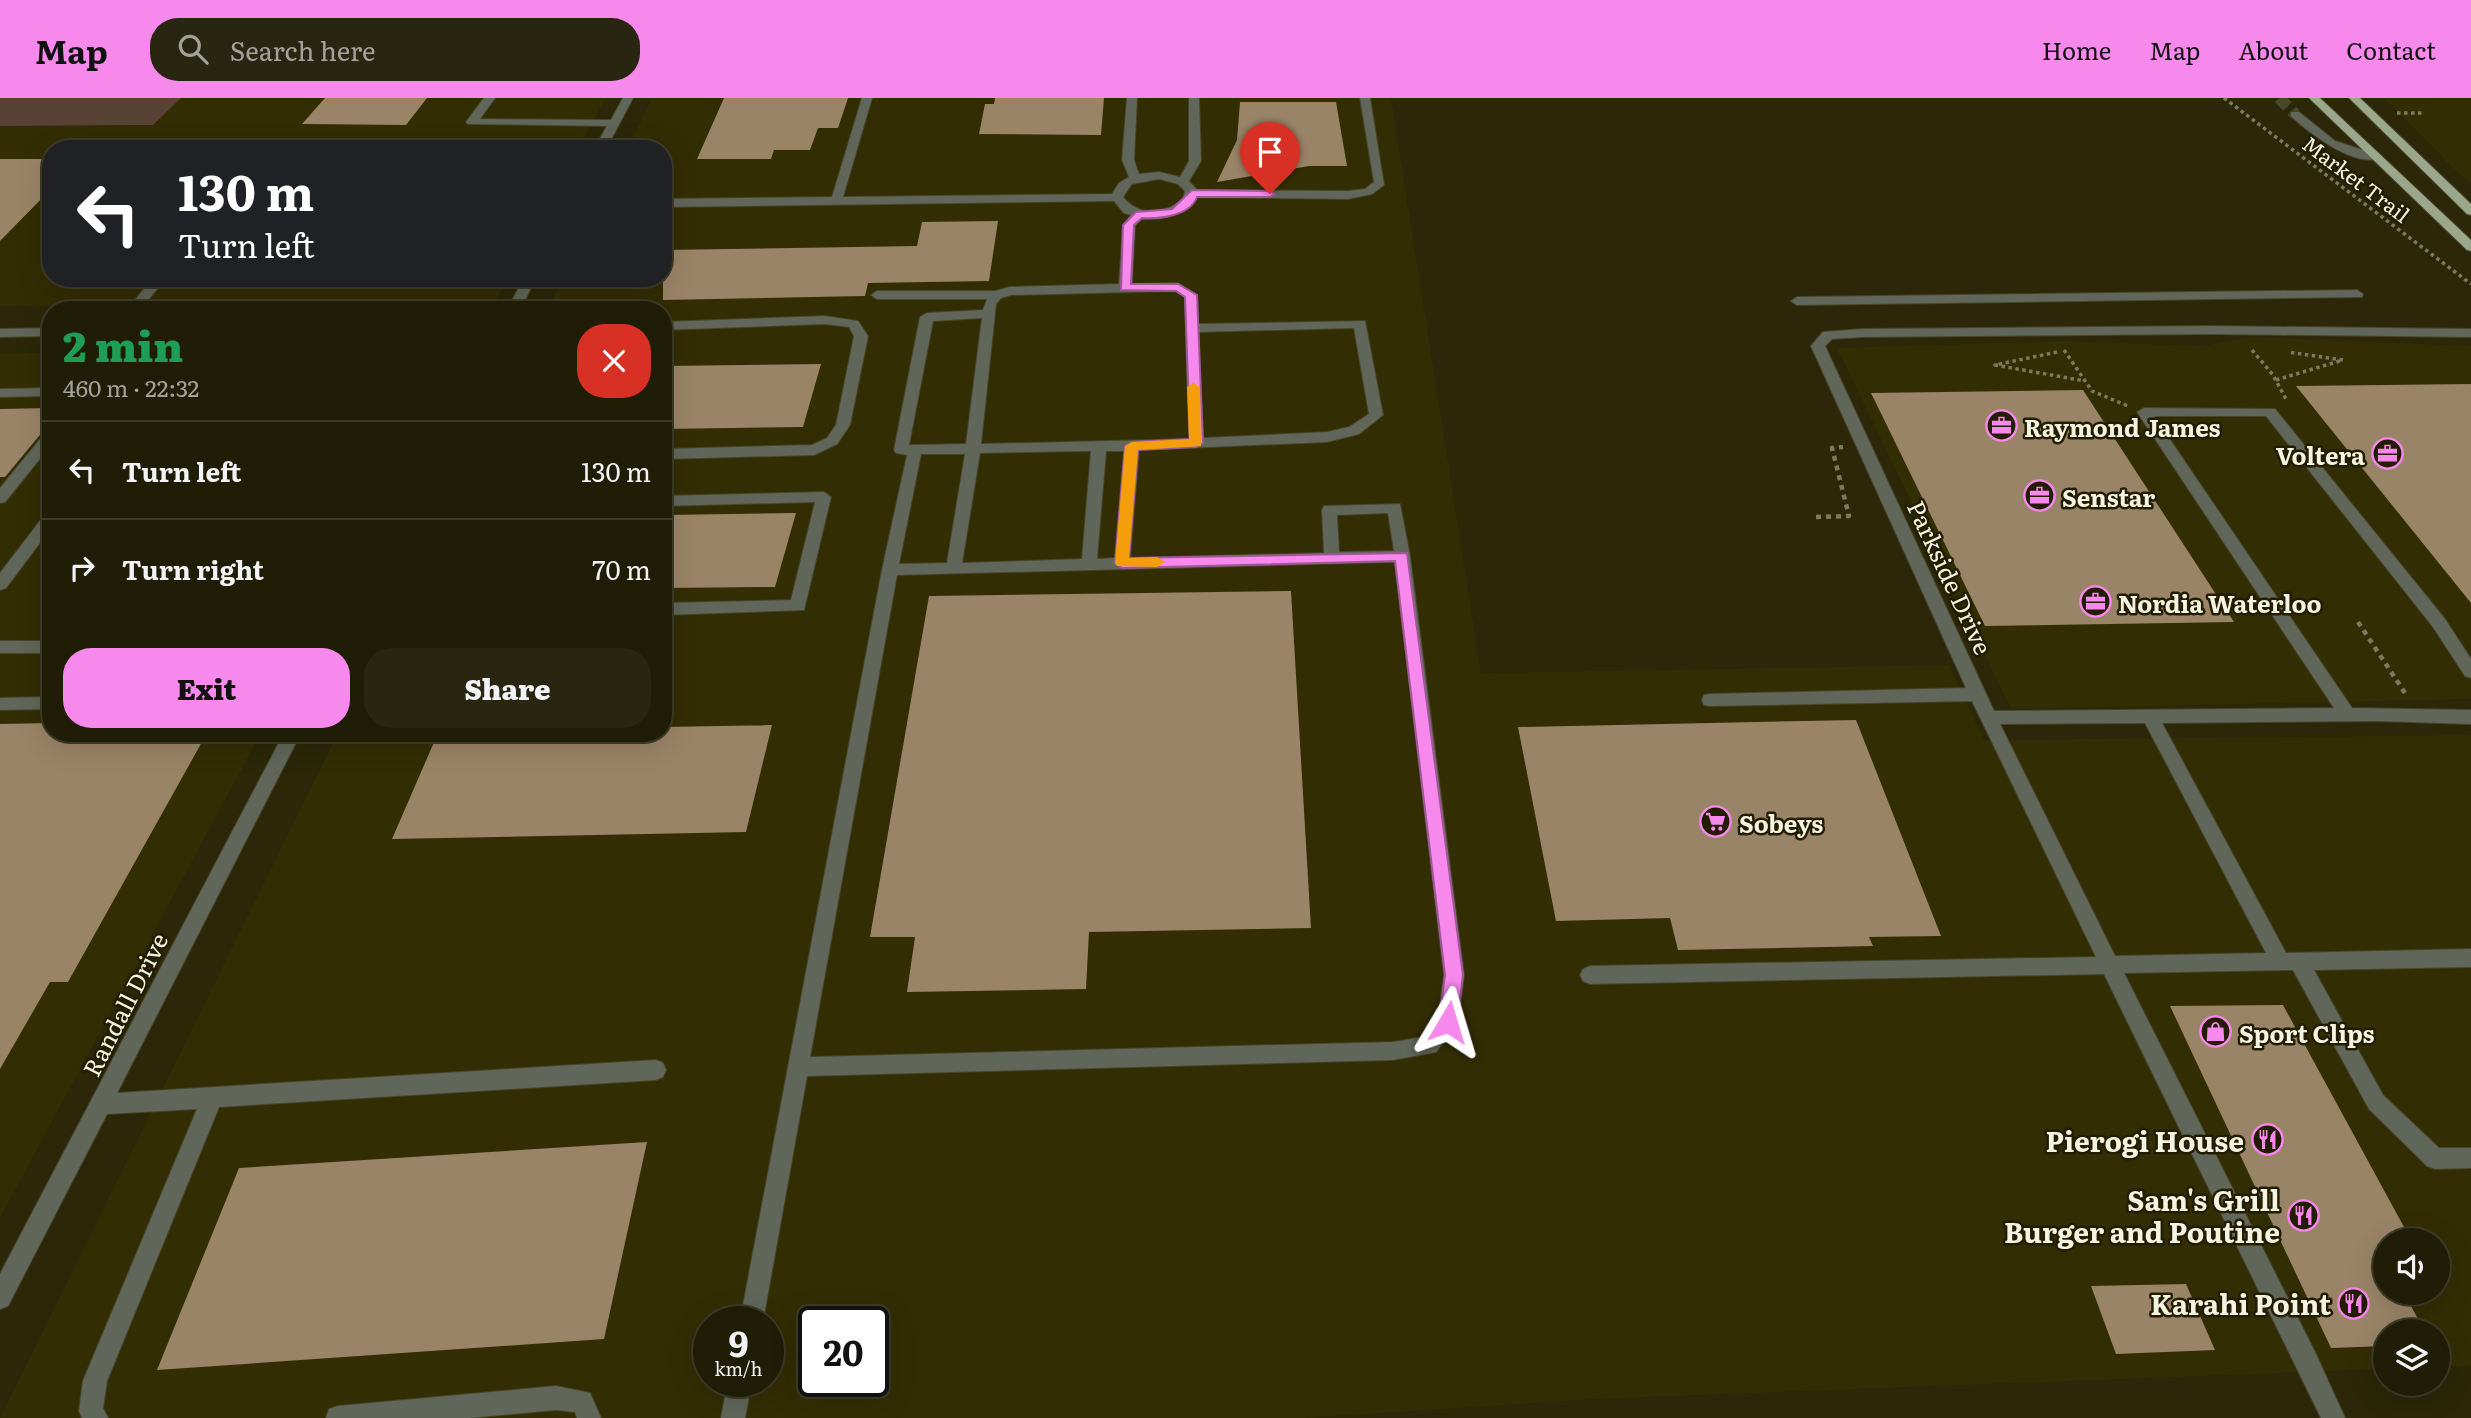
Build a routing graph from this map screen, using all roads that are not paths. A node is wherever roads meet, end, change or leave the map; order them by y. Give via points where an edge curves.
1 (489, 98) edge
2 (628, 98) edge
3 (867, 98) edge
4 (1132, 98) edge
5 (1194, 98) edge
6 (1365, 98) edge
7 (2314, 98) edge
8 (2354, 98) edge
9 (2295, 114) tunnel mouth
10 (614, 123) junction
11 (605, 140) edge
12 (2402, 144) junction
13 (2376, 156) junction
14 (1135, 178) junction
15 (1183, 181) junction
16 (1192, 193) junction
17 (1117, 197) junction
18 (836, 202) junction
19 (672, 203) edge
20 (2471, 211) edge
21 (1139, 214) junction
22 (2471, 247) edge
23 (152, 287) edge
24 (1125, 288) junction
25 (2357, 294) dead end
26 (877, 295) dead end
27 (996, 295) junction
28 (141, 301) edge
29 (1797, 302) dead end
30 (989, 314) junction
31 (672, 326) edge
32 (1191, 328) junction
33 (0, 332) edge
34 (42, 332) edge
35 (2471, 333) edge
36 (42, 392) edge
37 (0, 393) edge
38 (1196, 443) junction
39 (42, 446) edge
40 (1099, 446) junction
41 (1132, 446) junction
42 (973, 449) junction
43 (915, 450) junction
44 (672, 454) edge
45 (0, 498) edge
46 (672, 501) edge
47 (42, 529) edge
48 (1402, 556) junction
49 (1332, 558) junction
50 (1122, 563) junction
51 (1088, 564) junction
52 (954, 567) junction
53 (890, 570) junction
54 (0, 584) edge
55 (672, 608) edge
56 (0, 647) edge
57 (42, 647) edge
58 (2470, 669) edge
59 (1979, 694) junction
60 (1710, 700) dead end
61 (42, 703) edge
62 (0, 704) edge
63 (2347, 714) junction
64 (2150, 716) junction
65 (2471, 717) edge
66 (1989, 718) junction
67 (288, 742) edge
68 (2471, 958) edge
69 (2289, 961) junction
70 (2109, 964) junction
71 (1590, 975) dead end
72 (798, 1067) junction
73 (656, 1070) dead end
74 (212, 1098) junction
75 (103, 1104) junction
76 (2471, 1158) edge
77 (1, 1295) edge
78 (754, 1306) edge
79 (737, 1397) edge
80 (96, 1418) edge
81 (338, 1418) edge
82 (589, 1418) edge
83 (733, 1418) edge
84 (2333, 1418) edge

1 - 10 street via 472,122
2 - 10 street
3 - 18 street
4 - 14 street via 1128,160
5 - 15 street via 1195,161
6 - 16 street via 1380,183 1368,192
7 - 13 main road
8 - 12 main road
9 - 13 street via 2332,146
10 - 11 street
12 - 13 main road via 2395,153
12 - 20 main road
13 - 22 main road
14 - 15 street via 1159,175
14 - 17 street via 1121,187
15 - 16 street
16 - 21 street via 1191,200 1175,212
17 - 18 street
17 - 21 street via 1120,204
18 - 19 street
21 - 24 street via 1129,225
23 - 28 street
24 - 27 street
24 - 32 street via 1178,287 1186,291 1191,295
25 - 29 street
26 - 27 street
27 - 30 street
30 - 42 street
30 - 43 street via 928,317 901,450
31 - 44 street via 825,320 853,324 861,336 843,425 832,441 814,450
32 - 38 street
32 - 38 street via 1360,324 1376,415 1354,431 1327,437
33 - 34 street
35 - 59 street, Parkside Drive via 1987,330 1828,335 1818,346
36 - 37 street
38 - 41 street
39 - 45 street
40 - 41 street
40 - 42 street
40 - 51 street
41 - 50 street
42 - 43 street
42 - 52 street
43 - 53 street
46 - 55 street via 824,497 798,606
47 - 54 street
48 - 49 street
48 - 49 street via 1395,508 1329,510
48 - 72 street via 1454,975 1448,1022 1429,1045 1393,1051
49 - 50 street
50 - 51 street
51 - 52 street
52 - 53 street
53 - 72 street
56 - 57 street
58 - 63 street via 2439,623 2270,412 2144,412
59 - 60 street
59 - 66 street, Parkside Drive
61 - 62 street
63 - 64 street
63 - 65 street
64 - 66 street
64 - 69 street
66 - 70 street, Parkside Drive
67 - 75 street, Randall Drive
68 - 69 street
69 - 70 street
69 - 76 street via 2376,1102 2435,1159
70 - 71 street
70 - 84 street, Parkside Drive
72 - 78 street
73 - 74 street
74 - 75 street
74 - 80 street via 95,1381 91,1411
75 - 77 street, Randall Drive
79 - 83 street
81 - 82 street via 556,1398 582,1401

